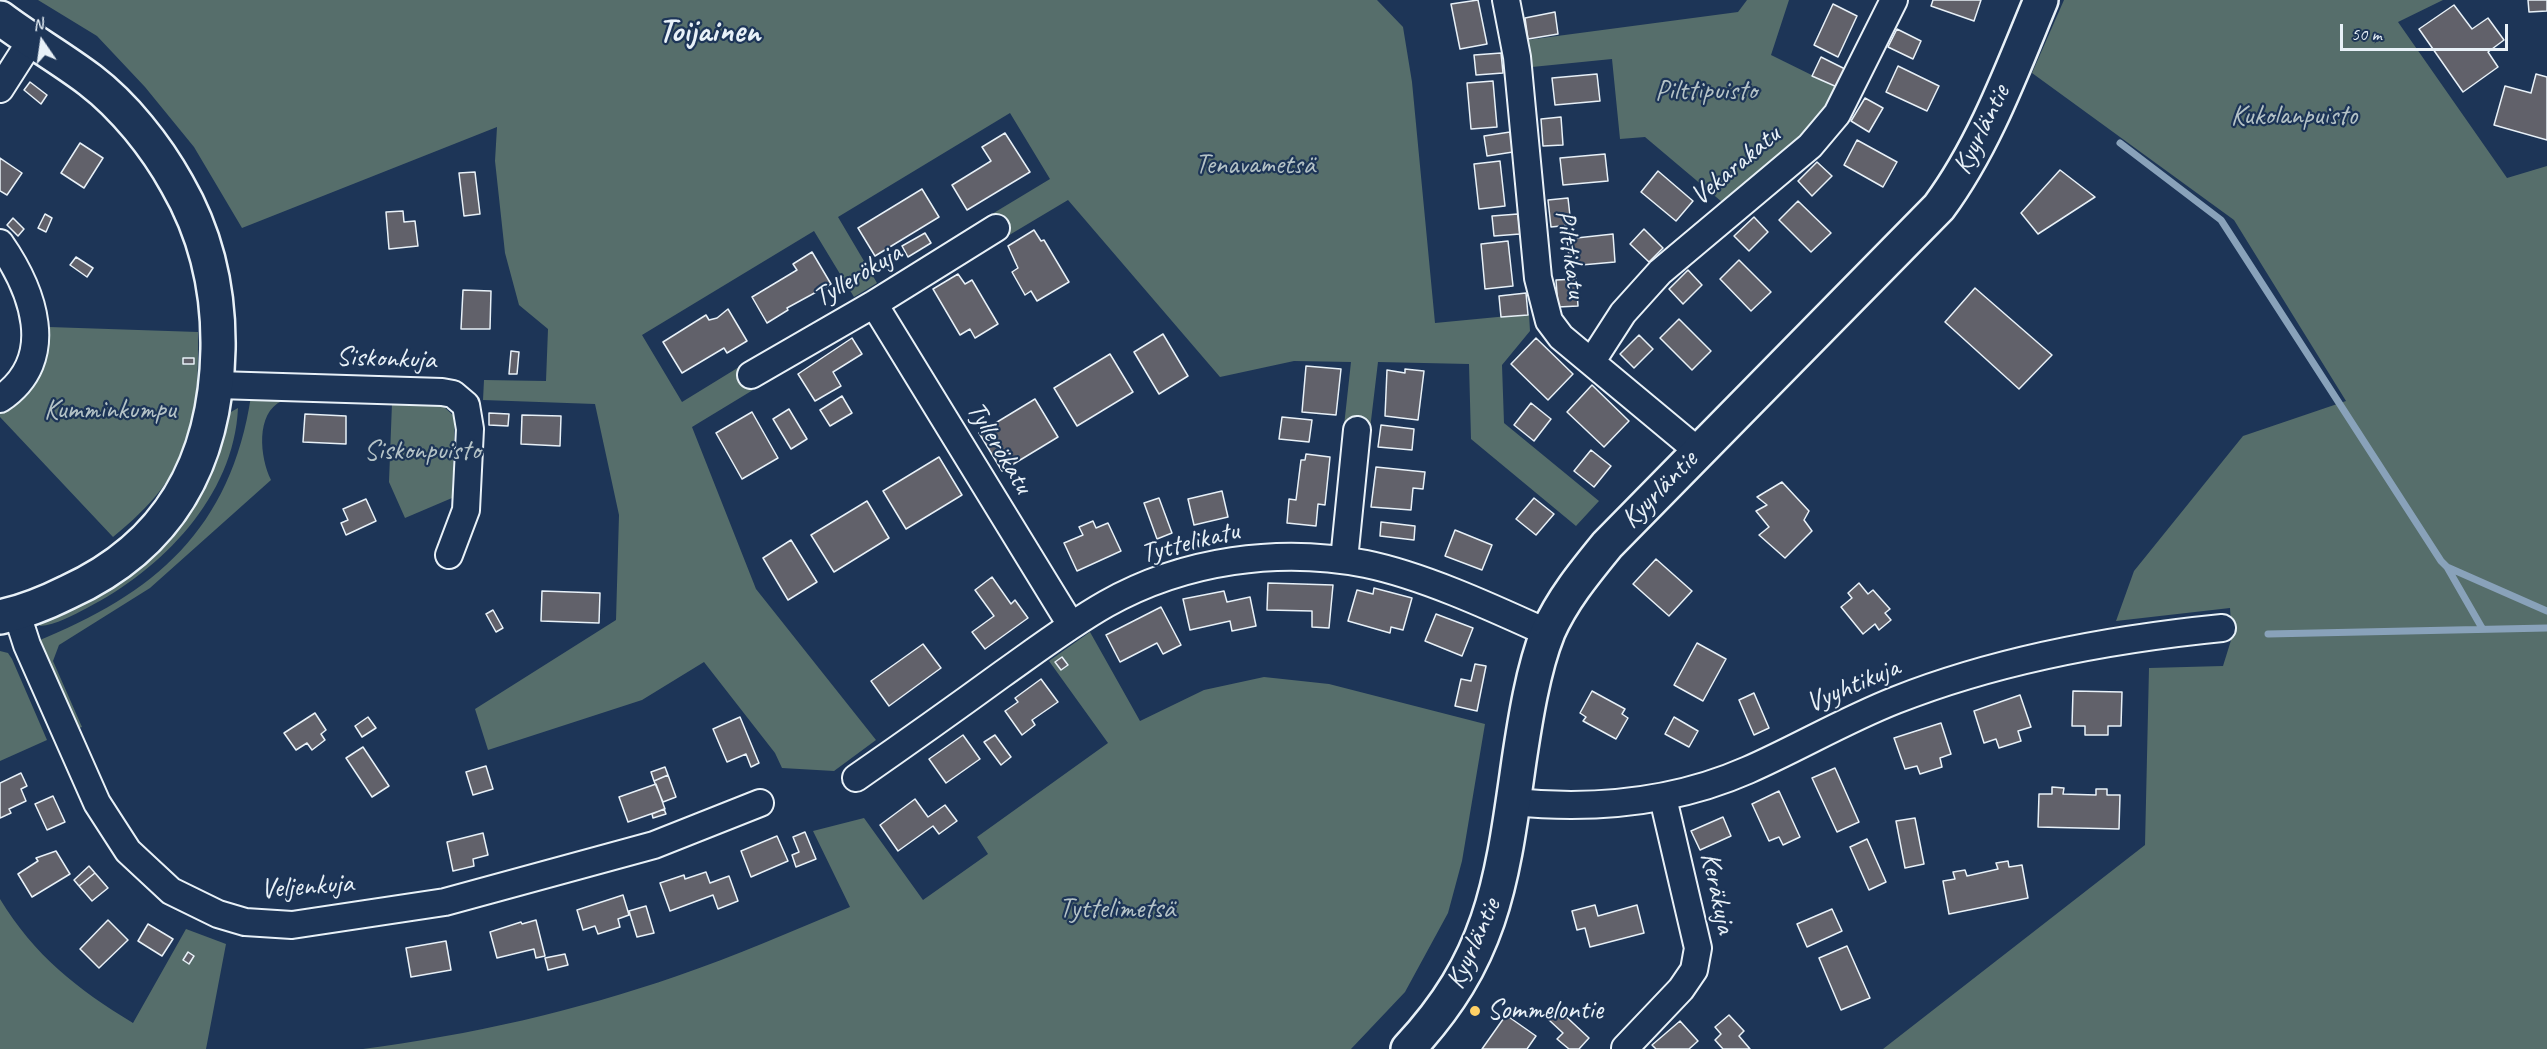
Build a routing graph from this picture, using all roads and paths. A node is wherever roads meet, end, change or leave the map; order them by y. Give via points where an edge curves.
1 (1506, 0) edge
2 (1894, 0) edge
3 (2041, 0) edge
4 (0, 18) edge
5 (32, 39) junction
6 (0, 89) edge
7 (996, 228) dead end
8 (0, 243) edge
9 (874, 304) junction
10 (1592, 361) junction
11 (751, 375) dead end
12 (218, 385) junction
13 (0, 399) edge
14 (1358, 430) dead end
15 (1698, 451) junction
16 (449, 555) dead end
17 (1344, 560) junction
18 (8, 616) edge
19 (1071, 625) junction
20 (2222, 628) dead end
21 (1548, 633) junction
22 (856, 778) dead end
23 (1663, 798) junction
24 (1513, 802) junction
25 (760, 803) dead end
26 (1625, 1048) edge
27 (1408, 1049) edge

1 - 10 street, Pilttikatu via 1517,57 1542,302 1554,330
2 - 10 street, Vekarakatu via 1826,129 1666,266 1623,313
3 - 15 street, Kyyrläntie via 1956,185 1939,207
4 - 5 street
5 - 6 street
5 - 12 street via 93,82 139,130 177,184 209,259 217,301
7 - 9 street, Tyllerökuja
8 - 13 street via 26,285 35,335 32,356 22,375
9 - 11 street, Tyllerökuja
9 - 19 street, Tyllerökatu
10 - 15 street, Pilttikatu
12 - 16 street, Siskonkuja via 442,392 460,398 466,405 470,429 466,510
12 - 18 street via 196,468 173,510 151,535 133,554 86,584
14 - 17 street
15 - 21 street, Kyyrläntie via 1607,545 1565,601
17 - 19 street, Tyttelikatu via 1283,556 1199,568 1137,588
17 - 21 street, Tyttelikatu via 1395,571
18 - 25 street, Veljenkuja via 27,645 97,803 128,851 171,891 193,904 245,922 292,925 445,902 654,845
19 - 22 street, Tyttelikatu
20 - 23 street, Vyyhtikuja via 2160,634 1992,668 1896,700 1748,770
21 - 24 street, Kyyrläntie via 1526,716
23 - 24 street, Vyyhtikuja via 1592,807
23 - 26 street, Keräkuja via 1698,948 1694,970 1681,989
24 - 27 street, Kyyrläntie via 1496,899 1476,956 1447,1005

